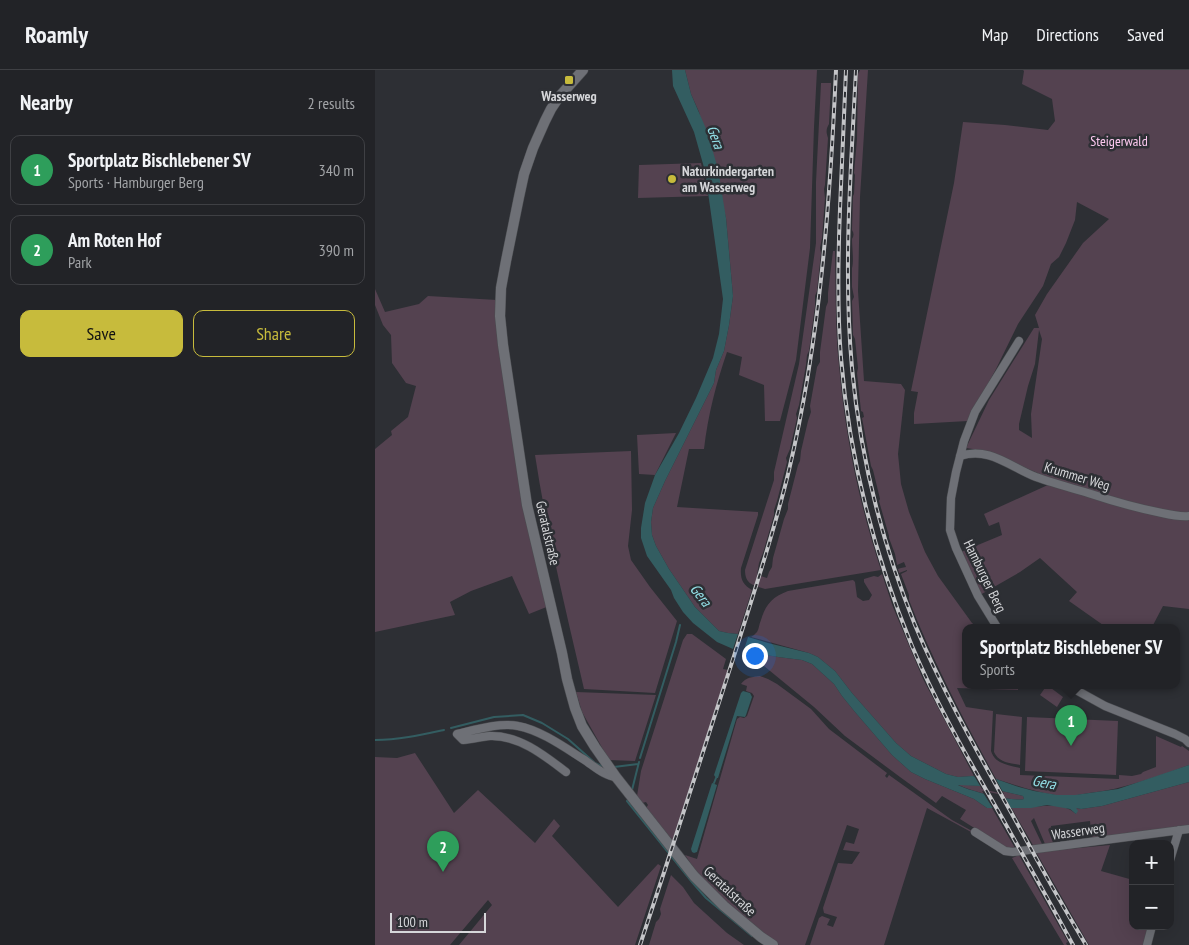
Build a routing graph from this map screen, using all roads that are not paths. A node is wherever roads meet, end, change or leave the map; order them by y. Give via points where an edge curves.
1 (583, 70) edge
2 (1019, 341) dead end
3 (960, 456) junction
4 (1189, 516) edge
5 (995, 624) edge
6 (1074, 689) edge
7 (1189, 743) edge
8 (566, 772) dead end
9 (616, 777) junction
10 (1189, 829) edge
11 (1179, 830) junction
12 (975, 832) dead end
13 (1174, 847) edge
14 (1151, 930) edge
15 (773, 945) edge
16 (1147, 945) edge

1 - 9 street, Geratalstraße via 551,109 533,148 505,260 500,316 527,504 567,679 582,726
2 - 3 street, Hamburger Berg via 975,412
3 - 4 street, Krummer Weg via 982,453 1035,477 1139,509
3 - 5 street, Hamburger Berg via 951,498 950,530 977,596
6 - 7 street
8 - 9 street via 519,741 490,736 463,740 457,734 516,725 532,730 605,774
9 - 15 street, Geratalstraße via 703,886
10 - 11 street, Wasserweg
11 - 12 street, Wasserweg via 1013,852
11 - 13 street
14 - 16 street

